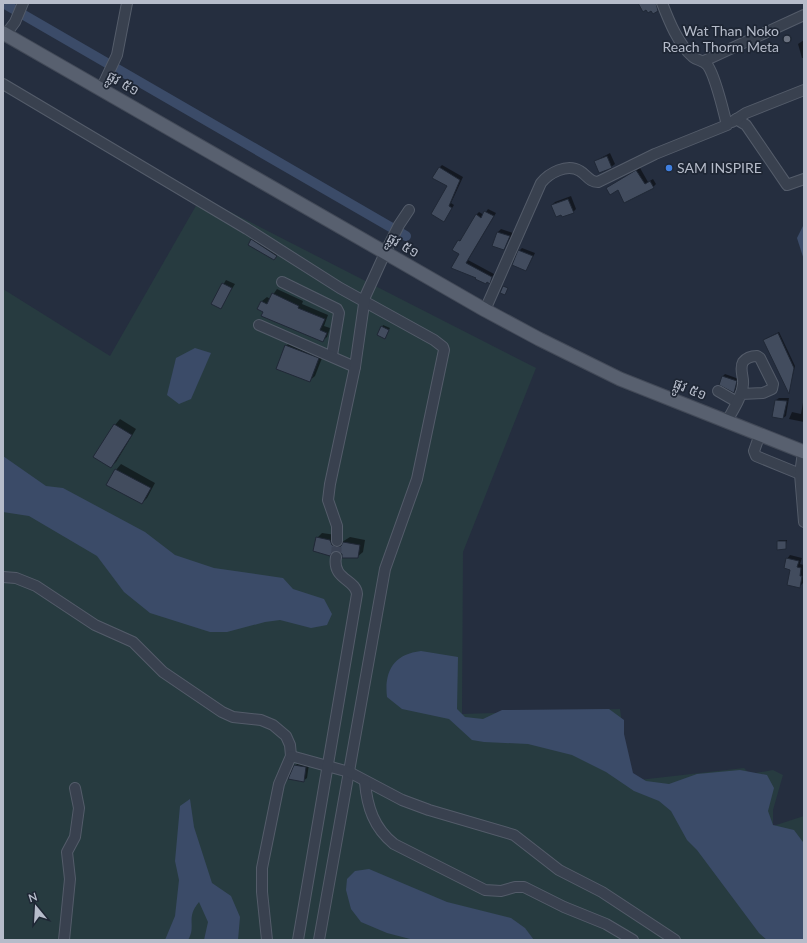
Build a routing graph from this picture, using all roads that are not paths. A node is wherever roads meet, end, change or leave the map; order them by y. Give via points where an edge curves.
1 (23, 3) edge
2 (127, 3) edge
3 (662, 3) edge
4 (804, 16) edge
5 (5, 33) edge
6 (704, 61) junction
7 (3, 84) edge
8 (101, 89) junction
9 (804, 90) edge
10 (736, 119) junction
11 (727, 125) junction
12 (804, 179) edge
13 (409, 210) dead end
14 (384, 256) junction
15 (282, 282) dead end
16 (364, 302) junction
17 (485, 310) junction
18 (259, 325) dead end
19 (332, 356) junction
20 (355, 367) junction
21 (718, 391) dead end
22 (727, 421) junction
23 (757, 443) junction
24 (802, 462) edge
25 (804, 522) edge
26 (337, 541) tunnel mouth
27 (336, 557) tunnel mouth
28 (3, 577) edge
29 (291, 756) junction
30 (328, 767) junction
31 (348, 772) junction
32 (365, 782) junction
33 (75, 788) dead end
34 (670, 938) edge
35 (64, 940) edge
36 (267, 940) edge
37 (298, 940) edge
38 (319, 940) edge
39 (633, 940) edge

1 - 5 street via 16,19
2 - 8 street via 117,56
3 - 6 street via 672,27 686,48 693,56
4 - 6 street
5 - 8 main road, ផ្លូវ ៥១
6 - 11 street via 712,73
7 - 16 street via 247,229
8 - 14 main road, ផ្លូវ ៥១
9 - 10 street via 766,104
10 - 11 street
10 - 12 street via 746,125 788,185
11 - 17 street via 655,154 598,182 592,181 579,170 562,170 546,176
13 - 14 street
14 - 16 street
14 - 17 main road, ផ្លូវ ៥១
15 - 19 street via 337,309 339,313
16 - 20 street
16 - 31 street via 439,342 445,354 417,479 385,569
17 - 22 main road, ផ្លូវ ៥១ via 620,378
18 - 19 street
19 - 20 street
20 - 26 street via 328,500 337,526
21 - 22 street via 739,398
22 - 23 main road, ផ្លូវ ៥១
23 - 24 main road, ផ្លូវ ៥១
23 - 24 street via 759,458
24 - 25 street
27 - 30 street via 337,572 357,594
28 - 29 street via 16,578 36,586 95,625 133,642 163,672 222,712 233,717 261,720 272,725 286,736
29 - 30 street
29 - 36 street via 279,784 262,868 261,886
30 - 31 street
30 - 37 street
31 - 32 street
31 - 38 street
32 - 34 street via 429,810 514,835 563,872 602,892
32 - 39 street via 373,818 384,837 394,844 485,890 501,891 520,887 532,890 564,907 606,924
33 - 35 street via 79,808 75,837 67,852 70,878

